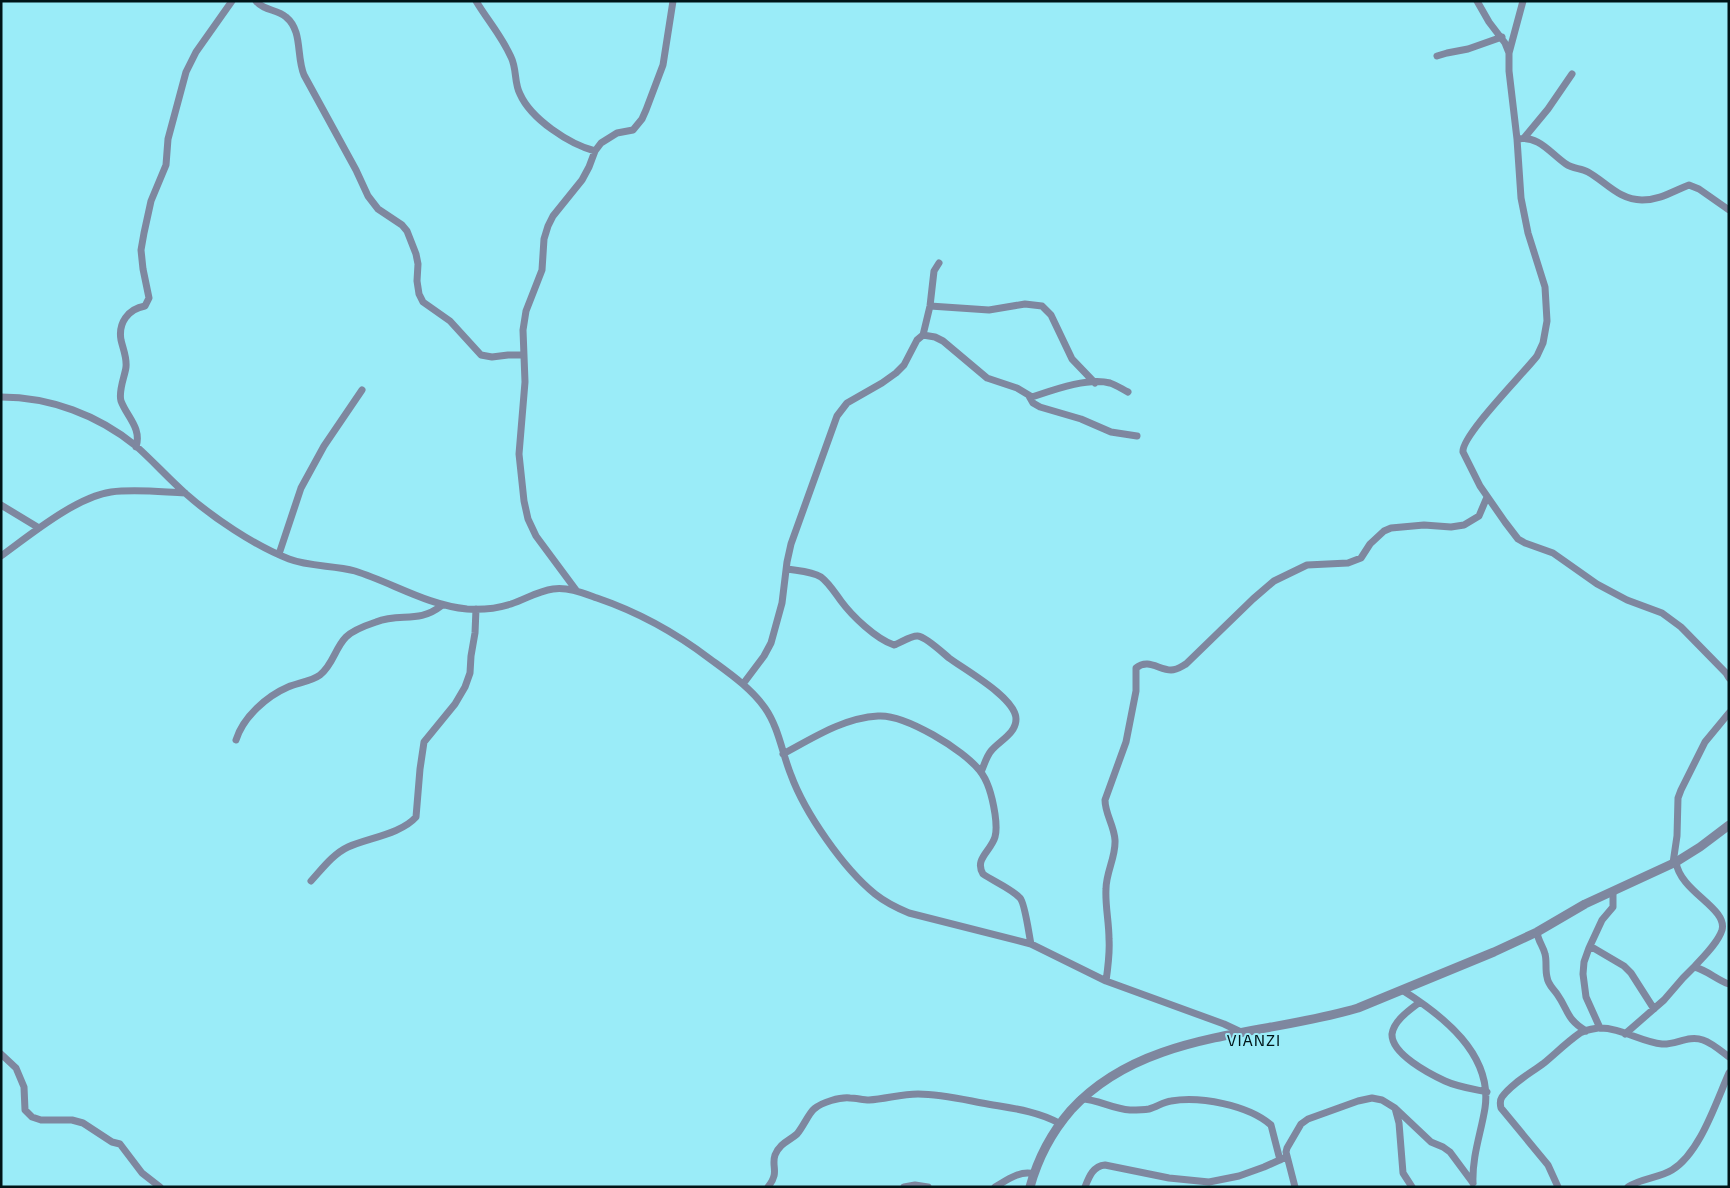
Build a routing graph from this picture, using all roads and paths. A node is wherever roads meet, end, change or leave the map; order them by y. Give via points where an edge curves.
1 (232, 1) edge
2 (256, 1) edge
3 (476, 1) edge
4 (673, 1) edge
5 (1477, 1) edge
6 (1523, 1) edge
7 (1502, 38) junction
8 (1509, 53) junction
9 (1437, 56) dead end
10 (1572, 74) dead end
11 (1520, 139) junction
12 (595, 151) junction
13 (1729, 210) edge
14 (939, 263) dead end
15 (930, 306) junction
16 (923, 335) junction
17 (522, 355) junction
18 (1095, 383) junction
19 (362, 390) dead end
20 (1128, 392) dead end
21 (1029, 396) junction
22 (1, 397) edge
23 (1137, 436) dead end
24 (136, 447) junction
25 (186, 493) junction
26 (1487, 497) junction
27 (1, 505) edge
28 (40, 528) junction
29 (279, 554) junction
30 (1, 556) edge
31 (787, 569) junction
32 (576, 590) junction
33 (441, 606) junction
34 (476, 609) junction
35 (1729, 678) edge
36 (742, 684) junction
37 (1729, 713) edge
38 (236, 740) dead end
39 (783, 754) junction
40 (981, 772) junction
41 (1728, 827) edge
42 (1675, 863) junction
43 (311, 881) dead end
44 (1613, 891) junction
45 (1537, 932) junction
46 (1031, 944) junction
47 (1590, 946) junction
48 (1694, 967) junction
49 (1106, 981) junction
50 (1729, 984) edge
51 (1402, 990) junction
52 (1420, 1002) junction
53 (1654, 1009) junction
54 (1600, 1028) junction
55 (1586, 1031) junction
56 (1241, 1032) junction
57 (1625, 1034) junction
58 (1, 1054) edge
59 (1729, 1057) edge
60 (1729, 1073) edge
61 (1487, 1092) junction
62 (1081, 1100) junction
63 (1394, 1108) junction
64 (1059, 1123) junction
65 (1283, 1158) junction
66 (1034, 1174) junction
67 (1473, 1185) edge
68 (160, 1187) edge
69 (768, 1187) edge
70 (904, 1187) edge
71 (928, 1187) edge
72 (995, 1187) edge
73 (1030, 1187) edge
74 (1085, 1187) edge
75 (1295, 1187) edge
76 (1412, 1187) edge
77 (1558, 1187) edge
78 (1628, 1187) edge

1 - 24 street via 186,72 168,139 166,165 150,201 144,233 142,269 149,298 145,306 127,315 122,329 127,363 120,396 137,432
2 - 17 street via 265,8 278,11 293,23 304,75 368,196 378,210 402,225 412,242 423,302 450,321 481,355 492,358
3 - 12 street via 500,34 515,66 518,92 531,111 558,133
4 - 12 street via 663,65 642,119 633,130 608,138
5 - 7 street
6 - 8 street
7 - 8 street
7 - 9 street
8 - 11 street
10 - 11 street via 1548,109
11 - 13 street via 1539,142 1568,165 1589,173 1625,196 1653,199 1689,185
11 - 26 street via 1521,198 1528,233 1544,280 1548,321 1544,343 1537,356 1474,429 1463,447
12 - 17 street via 582,180 558,208 548,226 542,270 526,311
14 - 15 street via 933,276
15 - 16 street
15 - 18 street via 989,310 1025,304 1042,306 1051,315 1072,359
16 - 21 street via 942,341 987,378 1017,388
16 - 31 street via 896,373 847,403 837,416 795,533
17 - 32 street via 525,382 520,454 528,519 536,536
18 - 20 street via 1111,384
18 - 21 street via 1064,386
19 - 29 street via 324,446 301,488
21 - 23 street via 1040,406 1111,432
22 - 24 street via 25,398 74,410 100,422
24 - 25 street
25 - 28 street via 110,492 79,504
25 - 29 street via 247,537
26 - 35 street via 1518,539 1553,552 1597,584 1627,600 1662,613 1681,627
26 - 49 street via 1479,516 1464,525 1391,528 1370,544 1361,558 1348,563 1307,566 1274,581 1177,669 1145,664 1136,668 1136,691 1126,742 1105,800 1115,841 1106,881 1110,940
27 - 28 street
28 - 30 street
29 - 33 street via 298,562 333,566 366,575
31 - 36 street via 771,643
31 - 40 street via 821,577 848,610 885,642 894,645 912,636 925,638 989,685 1004,700 1016,716 1015,723 990,752
32 - 34 street via 550,590 512,604
32 - 36 street via 654,622 707,656
33 - 34 street
33 - 38 street via 424,616 385,619 350,634 319,676 272,696 241,727
34 - 43 street via 470,673 465,686 424,742 416,817 400,828 344,850
36 - 39 street via 766,709
37 - 42 street via 1705,742 1678,798
39 - 40 street via 826,730 880,716 902,720 928,732 959,752
39 - 46 street via 805,808 853,873 874,894 909,913
40 - 46 street via 991,799 996,831 980,868 983,874 1019,897 1025,907
41 - 42 street
42 - 44 street
42 - 48 street via 1681,878 1720,915 1722,921 1719,937
44 - 45 street
44 - 47 street via 1613,907 1602,920
45 - 51 street
45 - 55 street via 1544,950 1549,984 1571,1020
46 - 49 street
47 - 53 street via 1624,966
47 - 54 street via 1584,962 1583,986
48 - 50 street
48 - 53 street
49 - 56 street
51 - 52 street
51 - 56 street via 1336,1014
52 - 61 street via 1444,1020 1469,1049 1481,1066
52 - 61 street via 1399,1020 1392,1033 1394,1044 1404,1056 1446,1082
53 - 57 street
54 - 55 street
54 - 57 street
55 - 77 street via 1564,1045 1500,1101 1500,1108 1548,1165
56 - 62 street via 1174,1048 1129,1066 1094,1087
57 - 59 street via 1665,1044 1694,1038 1704,1040
58 - 68 street via 16,1068 24,1087 25,1110 32,1117 83,1123 120,1144 142,1173
60 - 78 street via 1700,1136 1686,1157 1670,1171
61 - 67 street via 1472,1168
62 - 64 street
62 - 65 street via 1092,1099 1130,1110 1194,1099 1226,1105 1271,1125
63 - 65 street via 1372,1098 1308,1119 1301,1124
63 - 67 street via 1427,1139 1450,1152
63 - 76 street via 1399,1124 1403,1173
64 - 66 street
64 - 69 street via 1018,1108 942,1096 843,1098 812,1110 796,1135 781,1146 774,1159 775,1176
65 - 74 street via 1239,1176 1209,1182 1169,1178 1105,1165 1094,1169
65 - 75 street via 1291,1168
66 - 72 street via 1019,1174
66 - 73 street
70 - 71 street

